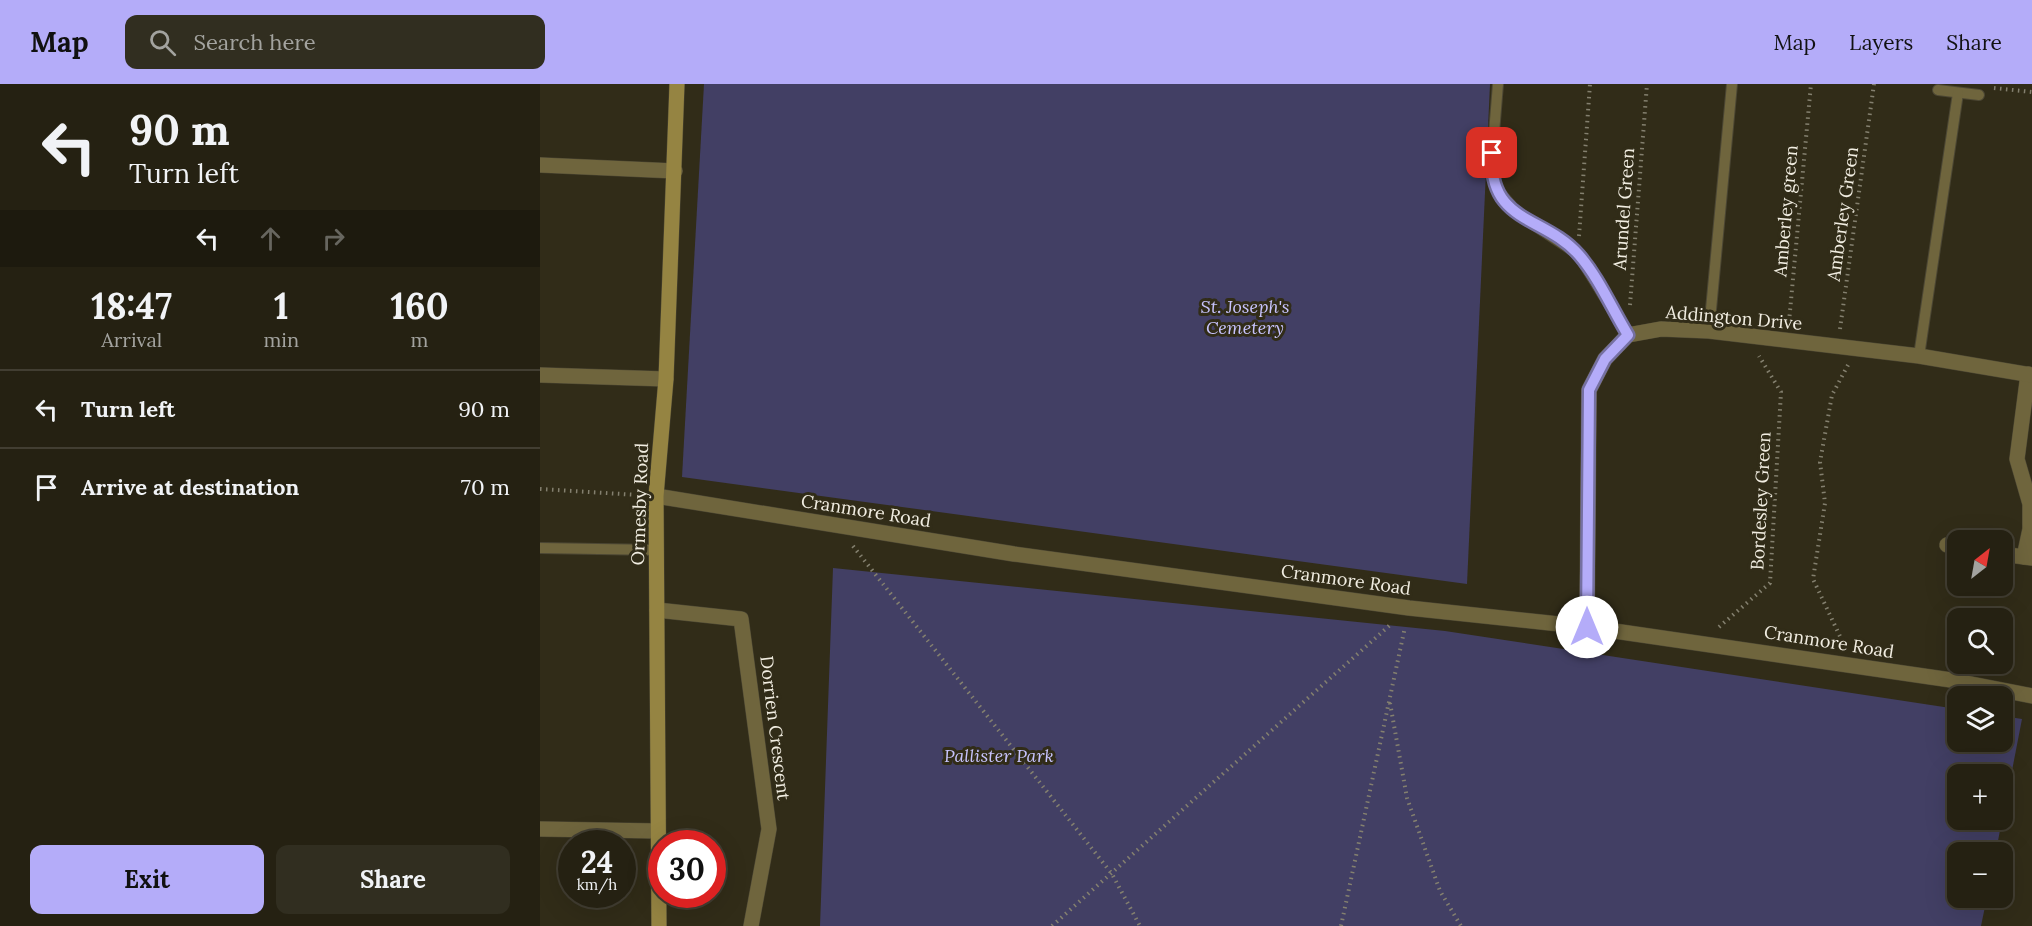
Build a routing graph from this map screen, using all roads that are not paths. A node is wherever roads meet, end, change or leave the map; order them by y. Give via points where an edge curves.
1 (677, 84) edge
2 (1498, 84) edge
3 (1732, 84) edge
4 (1938, 90) dead end
5 (1958, 93) junction
6 (1979, 95) road end
7 (540, 165) edge
8 (675, 171) junction
9 (1709, 331) junction
10 (1628, 335) junction
11 (1919, 356) junction
12 (2030, 374) edge
13 (540, 375) edge
14 (666, 379) junction
15 (656, 496) junction
16 (540, 548) edge
17 (657, 550) junction
18 (2013, 556) edge
19 (2028, 558) edge
20 (657, 610) junction
21 (1587, 627) junction
22 (2032, 696) edge
23 (540, 829) edge
24 (658, 830) edge
25 (648, 831) edge
26 (659, 908) edge
27 (659, 926) edge
28 (751, 926) edge

1 - 8 street, Ormesby Road
2 - 10 lane via 1491,171 1496,188 1519,215 1578,254
3 - 9 lane
4 - 5 lane
5 - 6 lane
5 - 11 lane
7 - 8 street
8 - 14 street, Ormesby Road
9 - 10 street, Addington Drive via 1661,329
9 - 11 street, Addington Drive
10 - 21 street via 1605,359 1589,390
11 - 12 street, Addington Drive
12 - 19 street via 2017,459 2030,504
13 - 14 street
14 - 15 street, Ormesby Road
15 - 17 street, Ormesby Road
15 - 21 street, Cranmore Road via 1014,554 1409,608
16 - 17 lane
17 - 20 street, Ormesby Road
18 - 19 street
20 - 24 street, Ormesby Road
20 - 28 street, Dorrien Crescent via 741,619 769,829
21 - 22 street, Cranmore Road via 1854,665
23 - 25 street
26 - 27 street, Ormesby Road

